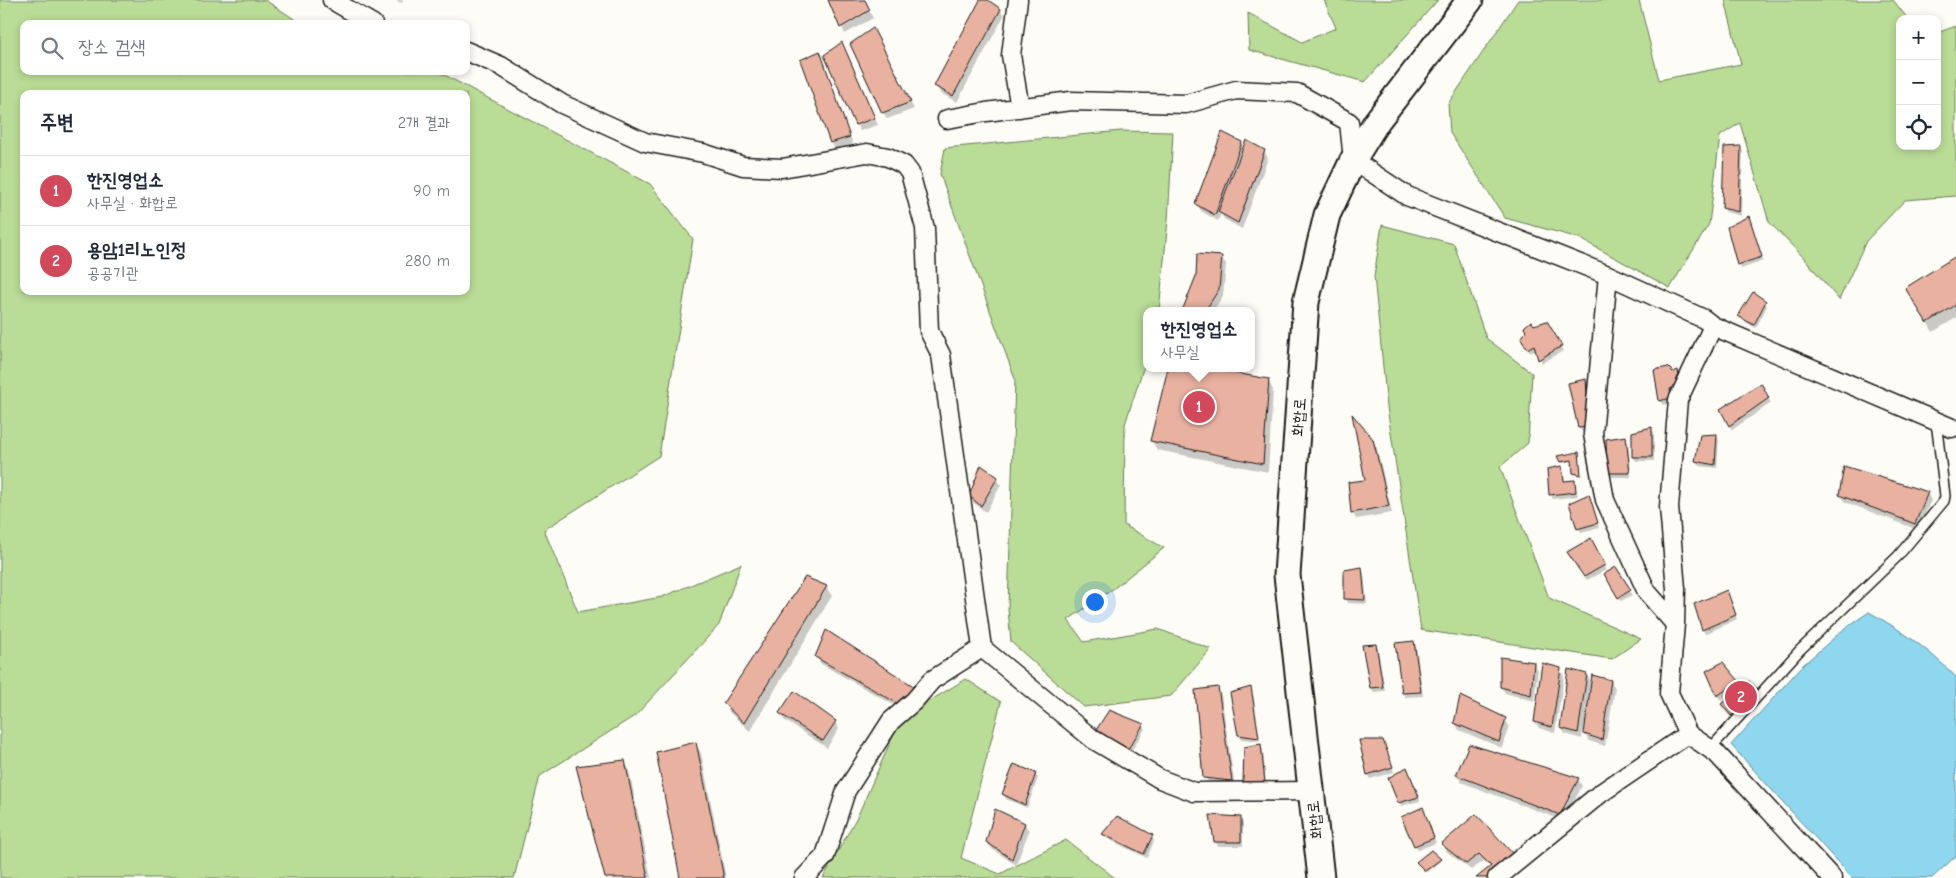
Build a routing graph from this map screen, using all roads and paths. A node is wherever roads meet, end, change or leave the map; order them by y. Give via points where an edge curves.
1 (332, 0) edge
2 (1018, 0) edge
3 (1470, 0) edge
4 (366, 20) edge
5 (470, 53) edge
6 (1020, 108) junction
7 (947, 119) dead end
8 (1353, 160) junction
9 (1608, 275) junction
10 (1713, 326) junction
11 (1936, 421) junction
12 (1954, 429) edge
13 (1675, 624) junction
14 (982, 648) junction
15 (1688, 734) junction
16 (1710, 749) junction
17 (1311, 791) junction
18 (804, 878) edge
19 (1321, 878) edge
20 (1497, 878) edge
21 (1832, 878) edge

1 - 4 street
2 - 6 street via 1010,55
3 - 8 main road, 화합로 via 1377,121
5 - 14 street via 501,66 562,104 645,142 703,153 742,166 782,168 867,153 888,157 904,165 910,173 925,228 929,331 941,355
6 - 7 street
6 - 8 street via 1071,101 1186,104 1236,90 1296,93 1350,122
8 - 9 street via 1407,196
8 - 17 main road, 화합로 via 1328,215 1306,302 1287,575
9 - 10 street
9 - 13 street via 1592,434 1605,500 1647,592
10 - 11 street
10 - 13 street via 1678,400 1669,507 1676,588
11 - 12 street
11 - 16 lane via 1944,501 1898,556 1800,650
13 - 15 street via 1669,693
14 - 17 street via 1094,740 1160,779 1194,792
14 - 18 street via 932,680 891,721 846,792 825,856
15 - 16 street
15 - 20 street via 1601,793
16 - 21 street
17 - 19 main road, 화합로

